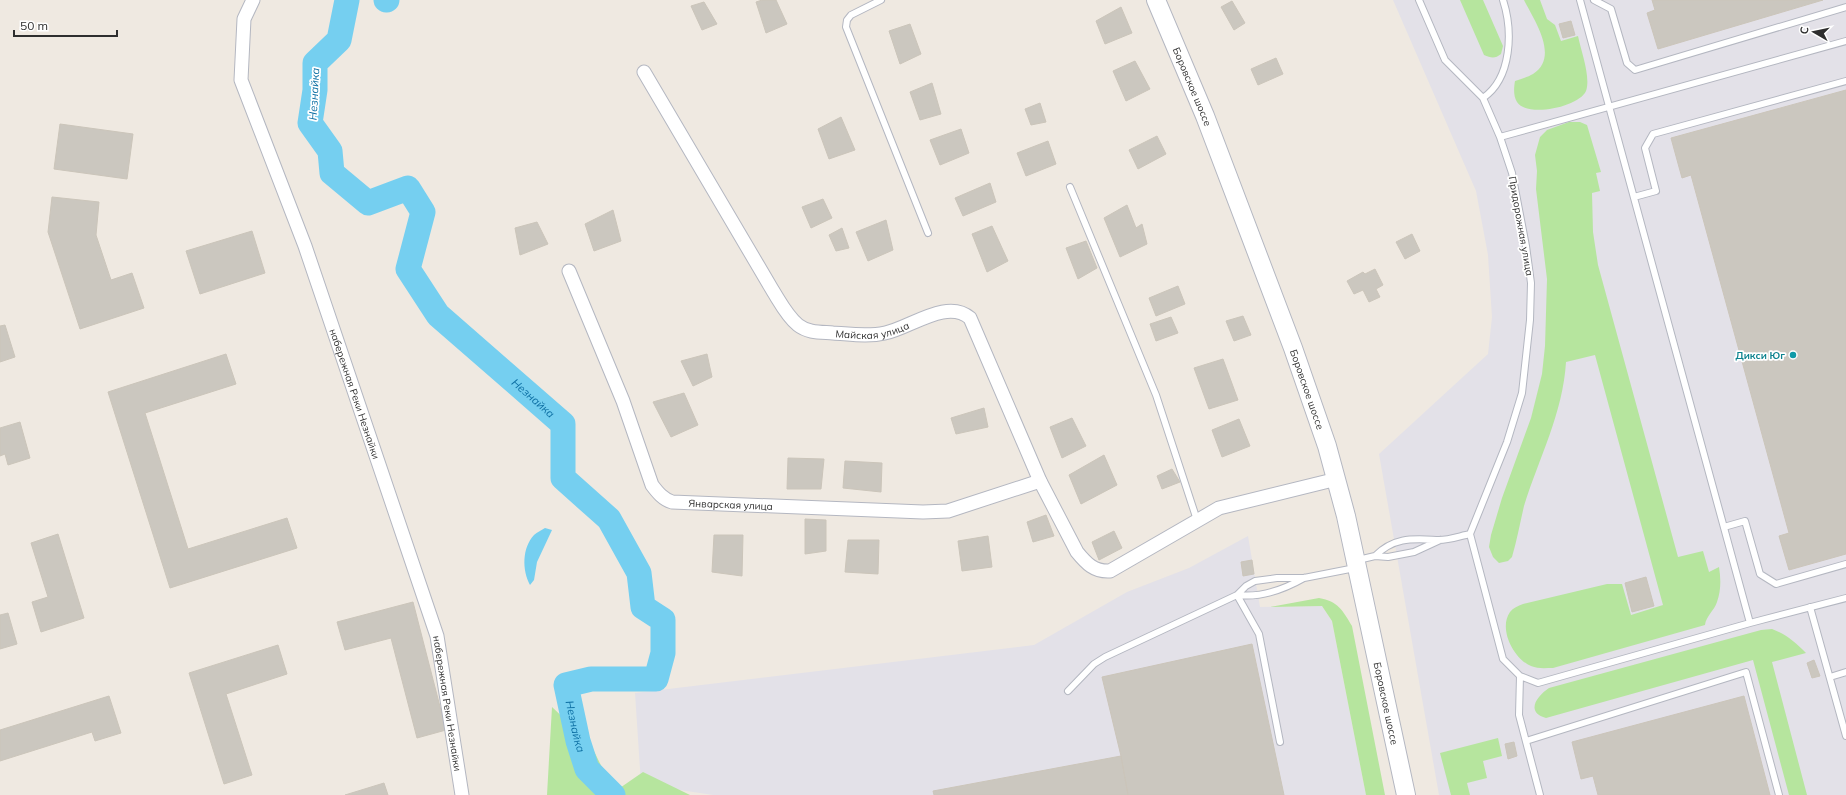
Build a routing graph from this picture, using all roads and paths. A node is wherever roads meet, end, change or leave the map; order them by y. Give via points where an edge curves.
1 (252, 0) edge
2 (881, 0) edge
3 (1156, 0) edge
4 (1419, 0) edge
5 (1503, 0) edge
6 (1580, 0) edge
7 (1594, 0) edge
8 (1846, 7) edge
9 (1846, 41) edge
10 (644, 72) dead end
11 (1846, 81) edge
12 (1483, 98) junction
13 (1610, 107) junction
14 (1500, 137) junction
15 (1070, 187) dead end
16 (1634, 197) junction
17 (928, 233) dead end
18 (569, 271) dead end
19 (1337, 479) junction
20 (1040, 481) junction
21 (1197, 520) junction
22 (1724, 527) junction
23 (1470, 534) junction
24 (1440, 540) junction
25 (1375, 556) junction
26 (1356, 564) junction
27 (1846, 564) edge
28 (1304, 578) junction
29 (1238, 595) junction
30 (1846, 598) edge
31 (1810, 607) junction
32 (1750, 623) junction
33 (1846, 672) edge
34 (1520, 676) junction
35 (1830, 676) junction
36 (1068, 691) dead end
37 (1846, 736) edge
38 (1526, 741) junction
39 (1280, 742) dead end
40 (462, 795) edge
41 (1406, 795) edge
42 (1540, 795) edge
43 (1779, 795) edge

1 - 40 street, набережная Реки Незнайки via 244,19 241,80 305,246 437,636
2 - 17 lane via 851,15 846,20 846,27
3 - 19 main road, Боровское шоссе via 1205,116 1293,348
4 - 12 lane, Придорожная улица via 1446,60
5 - 12 lane via 1510,28 1508,48 1500,80 1492,92
6 - 13 lane
7 - 8 lane via 1611,9 1628,63 1635,70
9 - 13 lane
10 - 20 street, Майская улица via 773,290 799,326 811,332 884,334 948,310 965,313 970,318
11 - 16 lane via 1653,134 1645,148 1656,191
12 - 14 lane, Придорожная улица
13 - 14 lane
13 - 16 lane
14 - 23 lane, Придорожная улица via 1512,173 1526,246 1531,283 1530,320 1522,393 1507,442
15 - 21 lane via 1156,396
16 - 22 lane
18 - 20 street, Январская улица via 623,400 652,485 666,500 948,511
19 - 21 street via 1219,508
19 - 26 main road, Боровское шоссе
20 - 21 street, Майская улица via 1077,552 1085,562 1101,572 1110,571
22 - 27 lane via 1745,522 1760,574 1776,584
22 - 32 lane
23 - 24 lane
23 - 34 lane via 1503,659
24 - 25 lane via 1410,553 1388,557
24 - 25 lane via 1421,538 1394,543
25 - 26 lane
26 - 28 lane
26 - 41 main road, Боровское шоссе
28 - 29 lane via 1270,593
28 - 29 lane via 1255,581
29 - 36 lane via 1105,657 1094,664
29 - 39 lane via 1258,634
30 - 31 lane
31 - 32 lane
31 - 35 lane
32 - 34 lane via 1538,683
33 - 35 lane
34 - 38 lane via 1519,715
35 - 37 lane
38 - 42 lane
38 - 43 lane via 1746,672

